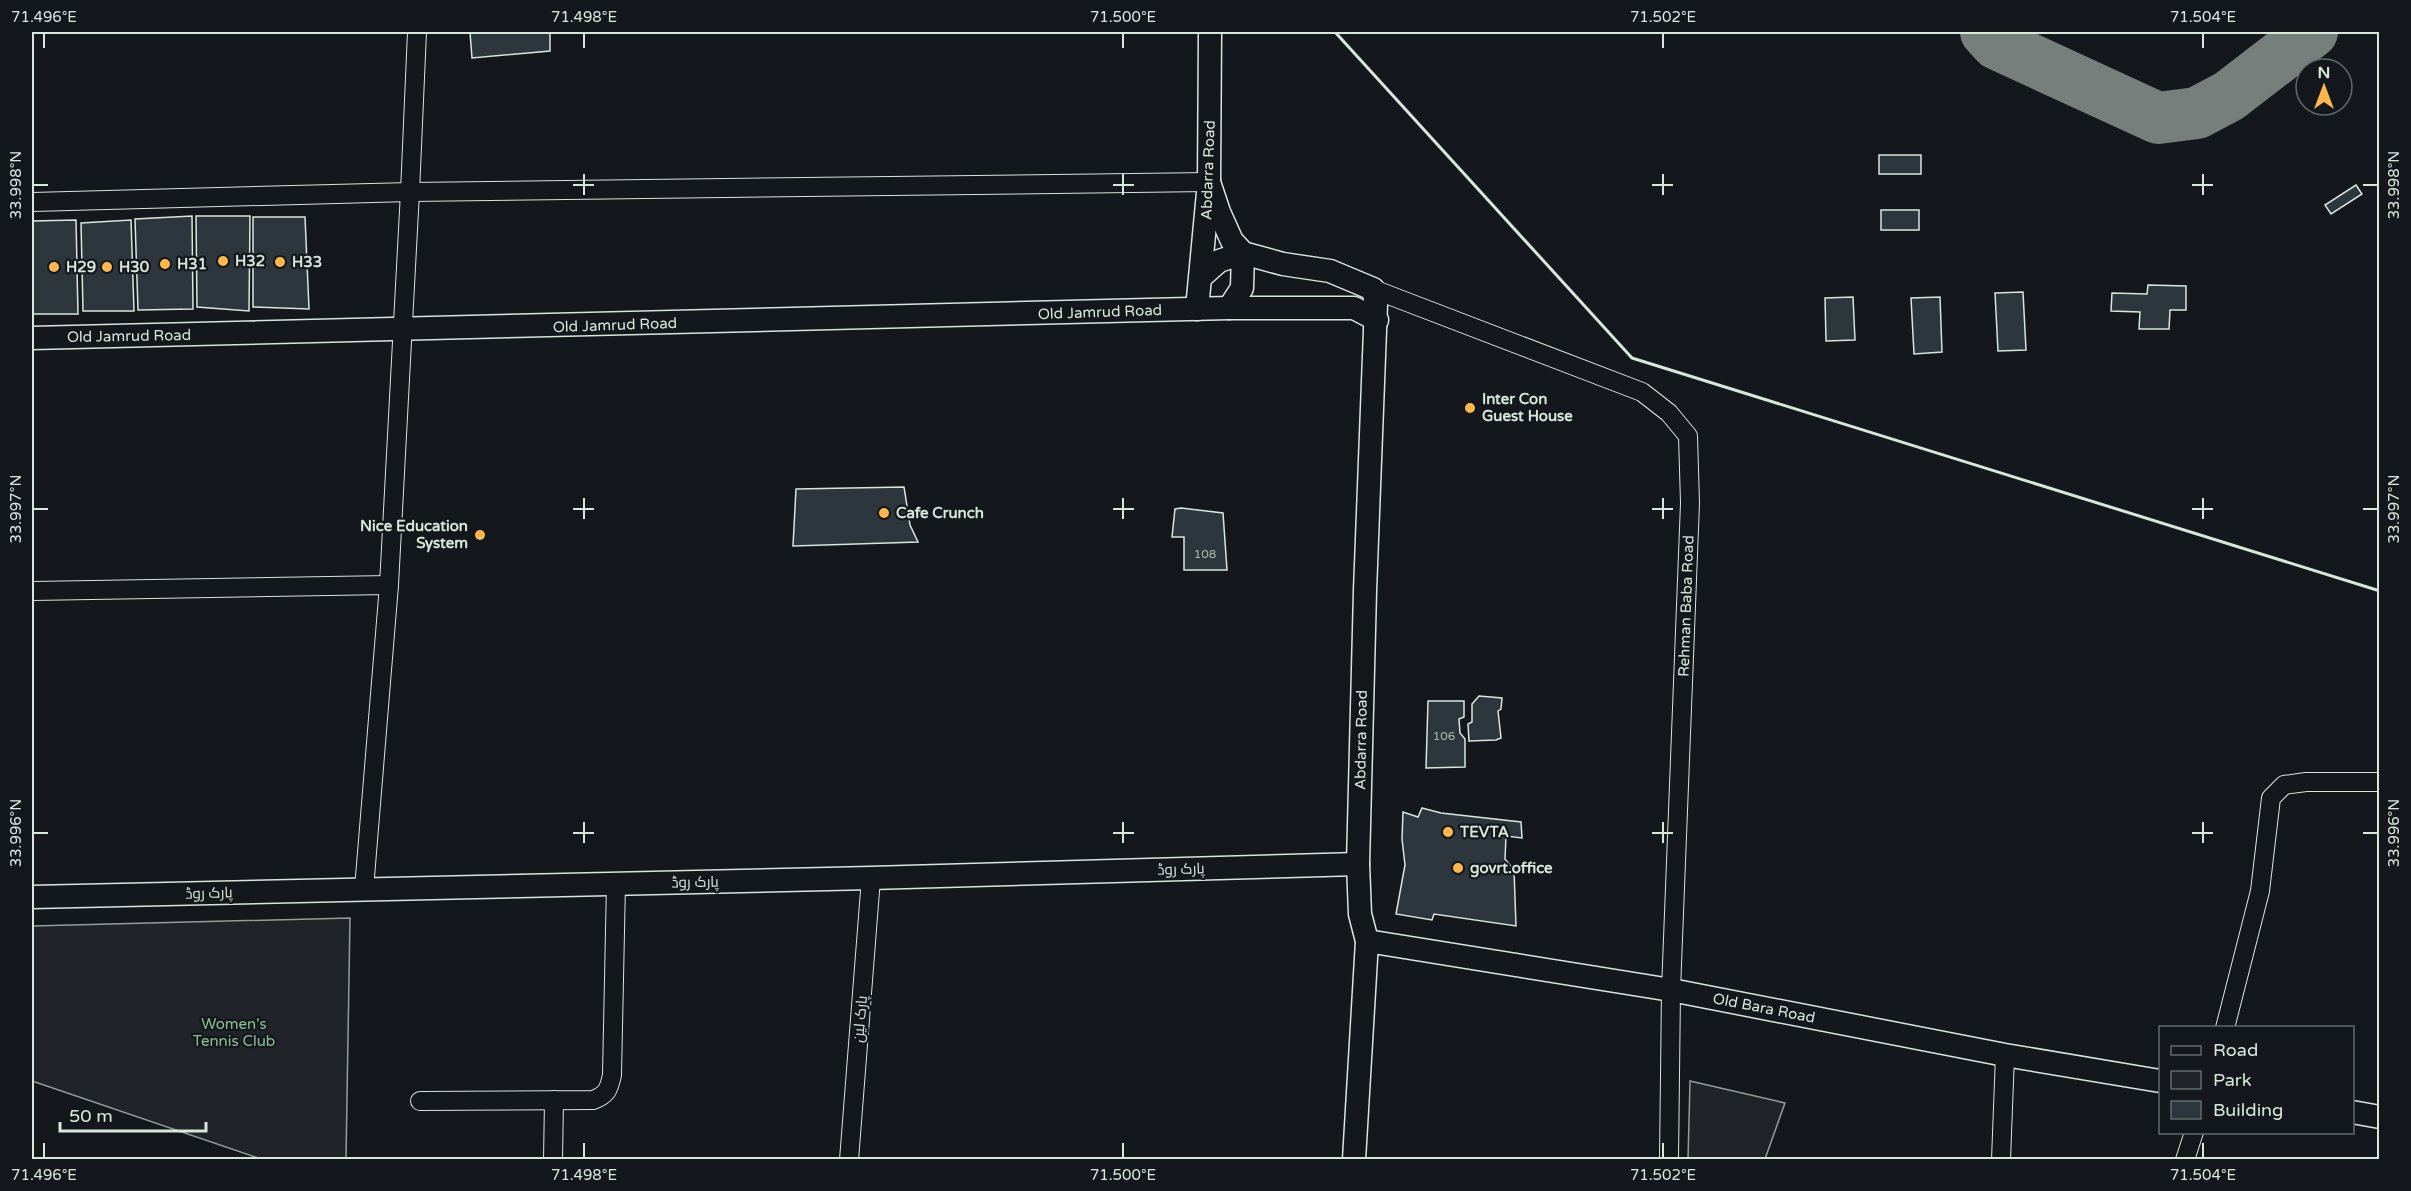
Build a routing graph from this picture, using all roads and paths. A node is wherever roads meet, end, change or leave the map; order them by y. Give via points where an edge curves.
1 (417, 32) edge
2 (1210, 32) edge
3 (1209, 182) junction
4 (410, 192) junction
5 (32, 202) edge
6 (1243, 253) junction
7 (1201, 278) junction
8 (1373, 289) junction
9 (1229, 308) junction
10 (1197, 309) junction
11 (1377, 320) junction
12 (402, 331) junction
13 (32, 338) edge
14 (389, 585) junction
15 (32, 591) edge
16 (2379, 782) edge
17 (1358, 864) junction
18 (872, 878) junction
19 (616, 883) junction
20 (364, 888) junction
21 (32, 897) edge
22 (1367, 941) junction
23 (1671, 990) junction
24 (2226, 1026) edge
25 (2005, 1055) junction
26 (2159, 1081) edge
27 (554, 1100) junction
28 (420, 1101) dead end
29 (2354, 1112) edge
30 (2379, 1117) edge
31 (2193, 1134) edge
32 (553, 1160) edge
33 (849, 1160) edge
34 (1354, 1160) edge
35 (1669, 1160) edge
36 (2001, 1160) edge
37 (2185, 1160) edge

1 - 4 street
2 - 3 street, Abdarra Road
3 - 4 street
3 - 6 street via 1232,241
3 - 7 street, Abdarra Road
4 - 5 street
4 - 12 street
6 - 7 street via 1219,261
6 - 8 street via 1330,271
6 - 9 street via 1242,288
7 - 10 street, Abdarra Road
8 - 11 street
8 - 23 street, Rehman Baba Road via 1642,392 1669,413 1688,436 1690,503
9 - 10 street, Old Jamrud Road
9 - 11 street, Old Jamrud Road via 1354,308
10 - 12 street, Old Jamrud Road
11 - 17 street, Abdarra Road
12 - 13 street, Old Jamrud Road
12 - 14 street
14 - 15 street
14 - 20 street
16 - 24 street via 2284,785 2271,798 2260,891
17 - 18 street, پارک روڈ
17 - 22 street, Abdarra Road via 1360,914
18 - 19 street, پارک روڈ
18 - 33 street, پارک لین
19 - 20 street, پارک روڈ
19 - 27 street via 609,1089 593,1100
20 - 21 street, پارک روڈ
22 - 23 street, Old Bara Road
22 - 34 street, Abdarra Road
23 - 25 street, Old Bara Road
23 - 35 street, Rehman Baba Road
25 - 26 street, Old Bara Road
25 - 36 street
27 - 28 street
27 - 32 street
29 - 30 street
31 - 37 street

